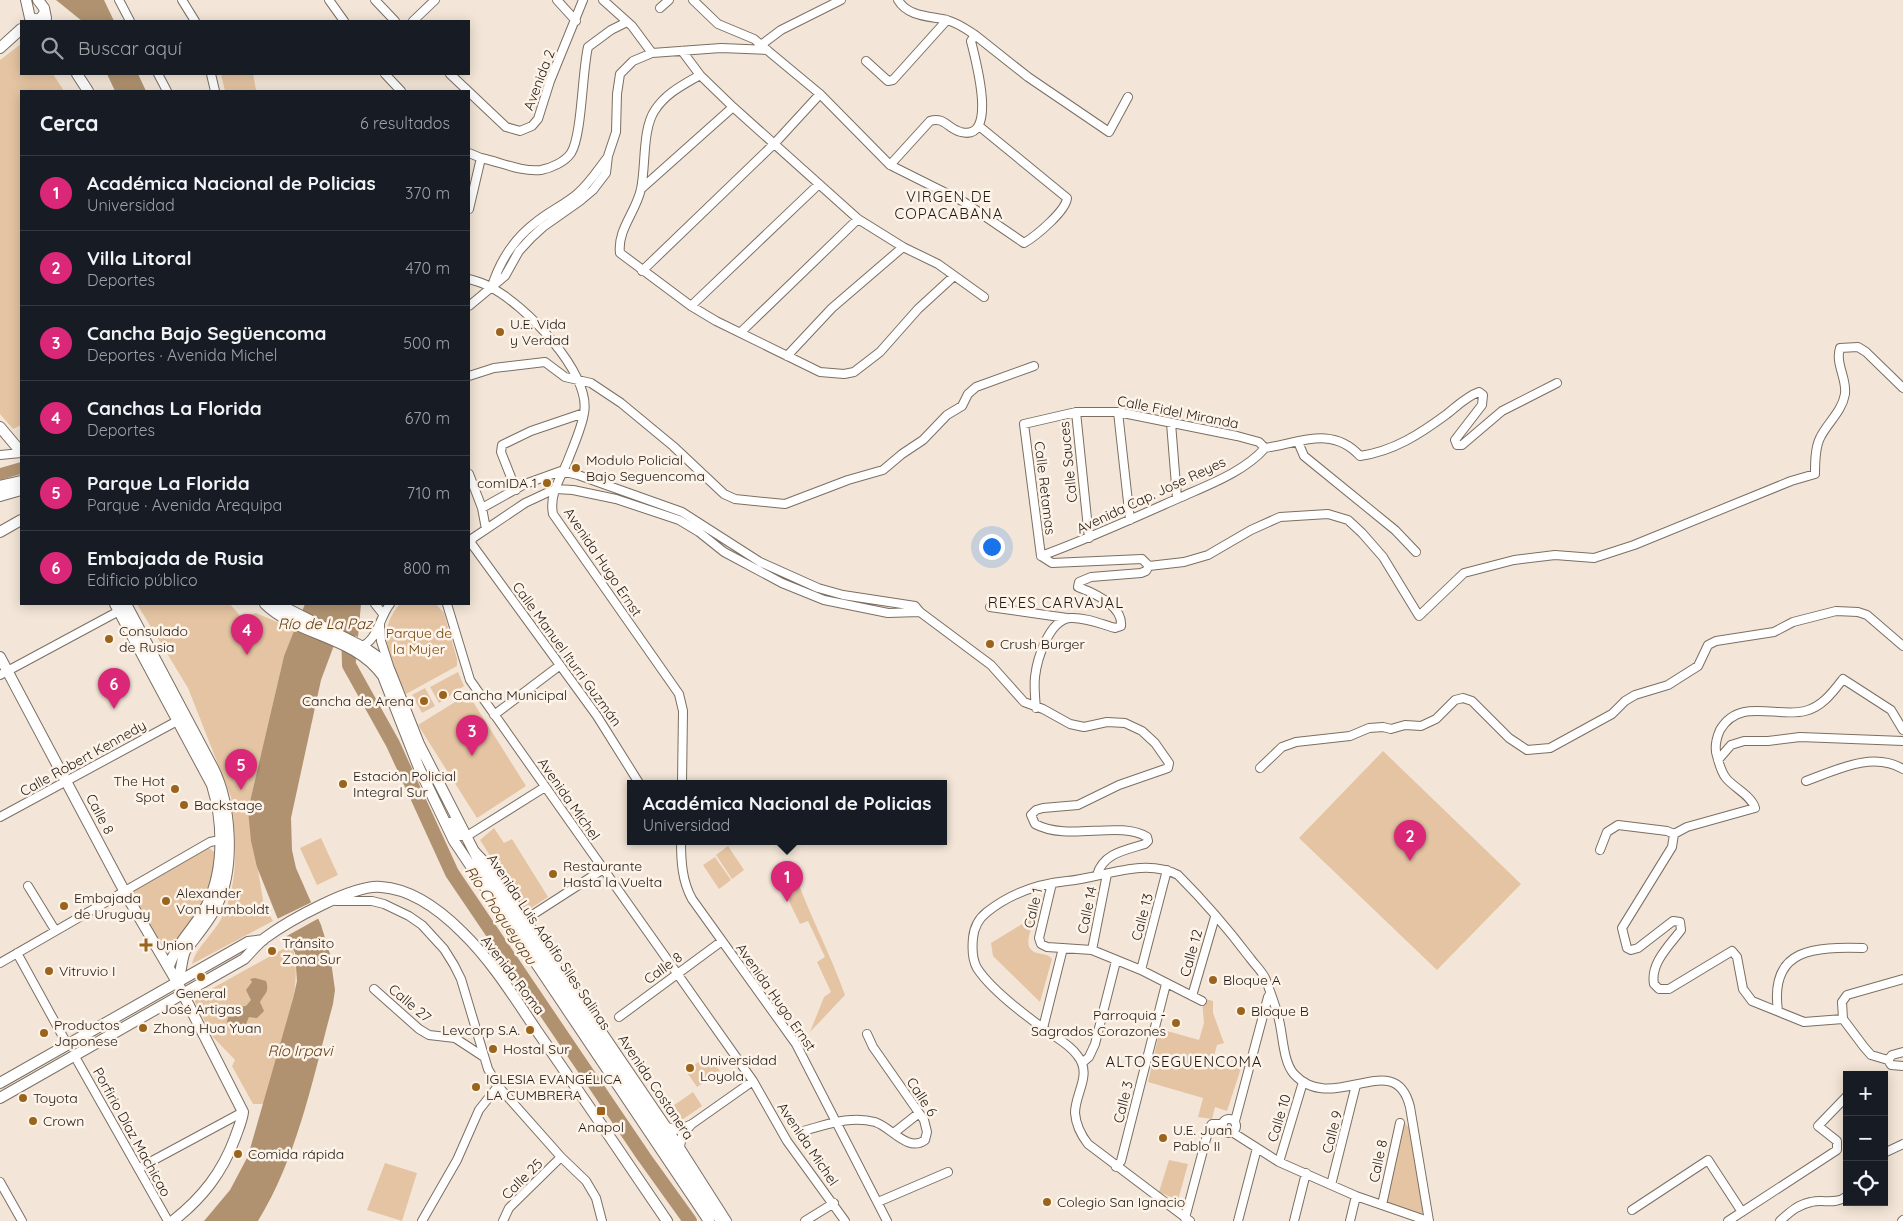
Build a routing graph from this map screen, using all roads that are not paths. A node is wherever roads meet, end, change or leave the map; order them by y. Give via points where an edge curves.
1 (26, 0) edge
2 (119, 0) edge
3 (182, 0) edge
4 (329, 0) edge
5 (375, 0) edge
6 (435, 0) edge
7 (557, 0) edge
8 (583, 0) edge
9 (604, 0) edge
10 (668, 0) edge
11 (693, 0) edge
12 (841, 0) edge
13 (898, 0) edge
14 (660, 8) dead end
15 (38, 13) edge
16 (129, 20) edge
17 (194, 20) edge
18 (343, 20) edge
19 (395, 20) edge
20 (414, 20) edge
21 (947, 20) junction
22 (576, 21) junction
23 (627, 22) junction
24 (20, 30) edge
25 (975, 35) junction
26 (764, 47) junction
27 (0, 48) edge
28 (682, 51) junction
29 (652, 53) junction
30 (866, 61) dead end
31 (78, 75) edge
32 (159, 75) edge
33 (211, 75) edge
34 (386, 75) edge
35 (451, 75) edge
36 (700, 76) junction
37 (87, 90) edge
38 (166, 90) edge
39 (215, 90) edge
40 (400, 90) edge
41 (467, 90) edge
42 (470, 93) edge
43 (820, 94) junction
44 (1128, 98) dead end
45 (733, 107) junction
46 (980, 126) junction
47 (775, 143) junction
48 (470, 154) edge
49 (481, 158) junction
50 (890, 165) junction
51 (819, 184) junction
52 (641, 188) junction
53 (470, 205) edge
54 (858, 219) junction
55 (903, 247) junction
56 (642, 271) junction
57 (954, 276) junction
58 (470, 279) edge
59 (492, 287) junction
60 (984, 297) dead end
61 (470, 305) edge
62 (691, 306) junction
63 (741, 332) junction
64 (787, 356) junction
65 (1034, 366) dead end
66 (470, 376) edge
67 (580, 381) junction
68 (1558, 383) dead end
69 (1903, 388) edge
70 (1076, 412) junction
71 (1118, 412) junction
72 (584, 413) junction
73 (1171, 423) junction
74 (1024, 424) joint
75 (0, 427) edge
76 (1298, 442) junction
77 (1265, 448) junction
78 (20, 452) edge
79 (20, 453) edge
80 (0, 455) edge
81 (561, 471) junction
82 (470, 477) edge
83 (20, 480) edge
84 (0, 486) edge
85 (555, 489) junction
86 (20, 490) edge
87 (516, 490) junction
88 (0, 496) edge
89 (1177, 498) junction
90 (482, 508) junction
91 (682, 512) junction
92 (679, 520) junction
93 (1130, 520) junction
94 (20, 521) edge
95 (484, 523) junction
96 (0, 532) edge
97 (1089, 538) junction
98 (470, 544) edge
99 (1416, 552) dead end
100 (1041, 556) junction
101 (1149, 566) junction
102 (267, 605) edge
103 (279, 605) edge
104 (376, 605) edge
105 (389, 605) edge
106 (447, 605) edge
107 (121, 606) edge
108 (990, 607) dead end
109 (920, 612) junction
110 (383, 614) junction
111 (1069, 618) junction
112 (300, 620) junction
113 (380, 622) junction
114 (1903, 646) edge
115 (364, 650) junction
116 (0, 657) edge
117 (558, 666) junction
118 (390, 671) junction
119 (4, 673) edge
120 (1036, 708) junction
121 (494, 715) junction
122 (182, 718) junction
123 (1903, 730) edge
124 (1903, 741) edge
125 (415, 758) junction
126 (1718, 760) junction
127 (1260, 768) dead end
128 (1903, 769) edge
129 (638, 780) edge
130 (682, 780) edge
131 (67, 781) junction
132 (1806, 781) dead end
133 (545, 787) junction
134 (0, 816) edge
135 (1674, 834) junction
136 (467, 836) junction
137 (224, 839) junction
138 (681, 845) edge
139 (472, 849) junction
140 (1600, 850) dead end
141 (602, 870) junction
142 (1167, 870) junction
143 (1107, 874) junction
144 (1097, 875) junction
145 (1052, 883) junction
146 (28, 886) dead end
147 (370, 886) junction
148 (124, 890) junction
149 (372, 901) junction
150 (331, 902) junction
151 (1215, 917) junction
152 (526, 919) junction
153 (55, 930) junction
154 (263, 940) junction
155 (722, 941) junction
156 (1063, 948) junction
157 (1863, 948) dead end
158 (1092, 950) junction
159 (17, 953) junction
160 (1116, 961) junction
161 (0, 962) edge
162 (169, 966) junction
163 (1141, 970) junction
164 (677, 975) junction
165 (1903, 979) edge
166 (177, 982) junction
167 (1166, 984) junction
168 (374, 989) dead end
169 (184, 994) junction
170 (1270, 994) junction
171 (1192, 996) junction
172 (1202, 1001) dead end
173 (1778, 1011) junction
174 (619, 1016) dead end
175 (1263, 1016) junction
176 (1278, 1017) junction
177 (1843, 1019) junction
178 (1044, 1028) junction
179 (867, 1034) dead end
180 (67, 1044) junction
181 (1903, 1052) edge
182 (74, 1055) junction
183 (484, 1056) junction
184 (1888, 1060) junction
185 (1082, 1063) junction
186 (1903, 1066) edge
187 (752, 1081) junction
188 (1303, 1082) junction
189 (0, 1083) edge
190 (1356, 1085) junction
191 (498, 1086) junction
192 (0, 1098) edge
193 (1843, 1100) edge
194 (243, 1112) junction
195 (919, 1113) junction
196 (1235, 1121) junction
197 (836, 1123) junction
198 (1400, 1123) dead end
199 (692, 1124) junction
200 (1223, 1124) junction
201 (667, 1127) junction
202 (803, 1131) dead end
203 (894, 1132) junction
204 (1232, 1132) junction
205 (1903, 1144) edge
206 (680, 1147) junction
207 (1257, 1148) junction
208 (1888, 1152) edge
209 (561, 1157) junction
210 (1279, 1162) junction
211 (1116, 1167) junction
212 (139, 1168) junction
213 (948, 1172) dead end
214 (1306, 1173) junction
215 (0, 1182) edge
216 (1332, 1185) junction
217 (1356, 1196) junction
218 (1843, 1199) edge
219 (878, 1202) junction
220 (834, 1203) junction
221 (1382, 1205) junction
222 (1632, 1210) dead end
223 (1742, 1212) junction
224 (1409, 1218) edge
225 (1188, 1219) edge
226 (22, 1221) edge
227 (168, 1221) edge
228 (172, 1221) edge
229 (422, 1221) edge
230 (503, 1221) edge
231 (602, 1221) edge
232 (667, 1221) edge
233 (709, 1221) edge
234 (721, 1221) edge
235 (727, 1221) edge
236 (805, 1221) edge
237 (845, 1221) edge
238 (887, 1221) edge
239 (1238, 1221) edge
240 (1294, 1221) edge
241 (1350, 1221) edge
242 (1428, 1221) edge
243 (1728, 1221) edge
244 (1780, 1221) edge

1 - 15 main road
2 - 16 street
3 - 17 street
4 - 18 street
5 - 19 street
6 - 20 street
7 - 22 street
8 - 22 street, Avenida 2
9 - 23 street
10 - 14 street
11 - 26 street via 718,24 754,39
12 - 26 street via 781,30
13 - 21 street via 910,12
21 - 25 street
21 - 30 street via 893,80 888,81
22 - 42 street, Avenida 2 via 550,81 538,119 526,130 514,131 506,127
23 - 29 street
23 - 49 street via 588,47 576,137 571,153 564,160 541,170 506,166
24 - 27 main road
25 - 44 street via 1028,77 1110,132
25 - 46 street via 971,41 979,79
26 - 28 street
26 - 43 street
28 - 29 street
28 - 36 street
29 - 59 street via 632,61 620,74 616,132 608,156 576,196 535,222 514,242
31 - 37 main road
32 - 38 street
33 - 39 street
34 - 40 street
35 - 41 street, Avenida 2
36 - 45 street
36 - 52 street via 670,93 654,111 647,136
43 - 47 street
43 - 50 street
45 - 47 street
45 - 52 street
46 - 50 street via 971,132 961,132 945,122 930,121
46 - 50 street via 1067,198 1067,203 1053,219 1024,243 964,202
47 - 51 street
47 - 56 street
48 - 49 street
49 - 53 street
51 - 54 street
51 - 62 street
52 - 56 street via 634,212 618,241 620,253
54 - 55 street
54 - 63 street
55 - 57 street via 938,264
55 - 64 street via 832,308
56 - 62 street
57 - 60 street
57 - 64 street via 918,309 880,352 854,372 820,372
58 - 59 street, Avenida Hugo Ernst
59 - 61 street
59 - 67 street, Avenida Hugo Ernst via 557,345
62 - 63 street
63 - 64 street
65 - 67 street via 976,387 962,406 883,470 785,504 735,499 724,494 621,403 597,386
66 - 67 street via 538,361 550,365 571,380
67 - 72 street, Avenida Hugo Ernst
68 - 76 street via 1502,411 1462,445 1457,445 1455,440 1482,405 1483,395 1479,392 1428,428 1396,447 1380,452 1360,456 1343,442 1322,437
69 - 101 street via 1866,352 1858,347 1840,348 1837,358 1845,383 1845,395 1841,407 1819,439 1815,474 1594,558 1555,555 1514,560 1464,573 1418,616 1383,557 1362,533 1348,520 1328,514 1280,517 1208,555
70 - 71 street, Calle Fidel Miranda
70 - 74 street, Calle Fidel Miranda
70 - 97 street, Calle Sauces
71 - 73 street, Calle Fidel Miranda
71 - 93 street
72 - 81 street, Avenida Hugo Ernst
72 - 87 street via 502,445 501,452
73 - 77 street, Calle Fidel Miranda via 1237,436 1259,442
73 - 89 street
74 - 100 street, Calle Retamas
75 - 78 main road
76 - 77 street
76 - 99 street via 1304,456 1395,530
77 - 89 street, Avenida Cap. Jose Reyes via 1248,464
79 - 80 street
81 - 85 street, Avenida Hugo Ernst
81 - 87 street
81 - 91 street via 578,474
82 - 90 street
83 - 84 main road
85 - 92 street via 598,494
85 - 95 street
85 - 130 street, Avenida Hugo Ernst via 552,504 556,519 682,701
86 - 88 main road
87 - 90 street
89 - 93 street, Avenida Cap. Jose Reyes
90 - 95 street
91 - 92 street
91 - 109 street via 760,562 818,588 915,606
92 - 109 street via 724,552 782,583 824,600 888,613
93 - 97 street, Avenida Cap. Jose Reyes
94 - 96 main road
95 - 98 street
97 - 100 street, Avenida Cap. Jose Reyes
98 - 117 street, Calle Manuel Iturri Guzmán
100 - 101 street via 1052,562 1142,560
101 - 111 street via 1140,573 1091,577 1077,584 1112,607 1122,622 1119,627
102 - 112 main road, Avenida Luis Adolfo Siles Salinas
103 - 112 main road, Avenida Luis Adolfo Siles Salinas
104 - 110 street
105 - 110 street
106 - 121 street, Avenida Michel via 470,680
107 - 119 street
107 - 122 main road
108 - 111 street
109 - 120 street via 991,665 1024,702
110 - 113 street
111 - 120 street via 1056,623 1046,640 1036,669
112 - 115 main road, Avenida Luis Adolfo Siles Salinas
113 - 115 street
113 - 118 street via 381,640
114 - 127 street via 1867,615 1836,611 1793,622 1774,632 1716,641 1708,646 1698,666 1668,685 1635,695 1612,714 1550,748 1527,750 1509,738 1472,701 1463,698 1455,700 1436,719 1421,726 1368,728 1350,736 1296,742 1282,747
115 - 118 main road, Avenida Luis Adolfo Siles Salinas via 378,657
115 - 125 main road, Avenida Luis Adolfo Siles Salinas via 383,676
116 - 119 main road, Calle 8
117 - 121 street
117 - 129 street, Calle Manuel Iturri Guzmán via 597,716
118 - 136 main road, Avenida Luis Adolfo Siles Salinas via 419,744
119 - 131 main road, Calle 8
120 - 144 street via 1084,727 1107,722 1125,723 1142,731 1169,763 1164,771 1119,785 1078,805 1043,808 1031,815 1035,824 1054,830 1073,833 1124,831 1146,837 1148,841 1145,844 1108,857
121 - 133 street, Avenida Michel
122 - 131 street, Calle Robert Kennedy
122 - 137 main road via 212,785
123 - 126 street via 1890,710 1843,679 1830,696 1805,711 1759,710 1737,714 1725,722 1718,735 1715,745
124 - 126 street via 1800,737 1744,741 1732,745
125 - 136 street via 458,836
125 - 233 main road, Avenida Luis Adolfo Siles Salinas via 454,841 472,870
126 - 135 street via 1726,777 1755,805 1754,809 1687,827
128 - 132 street via 1892,763 1875,761 1853,764
131 - 134 street, Calle Robert Kennedy
131 - 148 main road, Calle 8
133 - 136 street
133 - 141 street, Avenida Michel
135 - 140 street via 1618,825 1607,832
135 - 173 street via 1672,847 1653,881 1624,922 1622,931 1627,948 1638,948 1677,921 1681,930 1662,953 1653,980 1656,987 1670,989 1732,952 1737,957 1747,995 1752,1001
136 - 139 main road, Avenida Luis Adolfo Siles Salinas
137 - 148 street via 210,842
137 - 162 main road via 209,899 172,956
137 - 166 main road via 226,871 218,904 185,951 183,970
138 - 155 street, Avenida Hugo Ernst via 686,887
139 - 152 street, Avenida Costanera via 491,868
139 - 234 main road, Avenida Luis Adolfo Siles Salinas via 521,927
141 - 152 street
141 - 164 street, Avenida Michel
142 - 143 street via 1142,867
142 - 151 street via 1178,874
142 - 163 street, Calle 13
143 - 144 street
143 - 158 street, Calle 14
144 - 145 street
145 - 156 street, Calle 1 via 1039,938 1047,947
145 - 178 street via 1009,897 981,916 972,947 977,967 988,981
146 - 153 street
147 - 149 street via 366,894
147 - 150 main road, Avenida Roma
147 - 232 main road, Avenida Roma via 394,889 420,899 449,920 478,949
148 - 153 street
148 - 162 main road, Calle 8
149 - 150 street
149 - 183 street via 409,916 444,949 460,979
150 - 154 main road, Avenida Roma
151 - 170 street via 1265,978
151 - 171 street, Calle 12
152 - 201 street, Avenida Costanera
153 - 159 street
154 - 166 main road, Avenida Roma via 248,942
154 - 169 main road, Avenida Roma via 244,959
155 - 164 street, Calle 8
155 - 197 street, Avenida Hugo Ernst via 796,1044
156 - 158 street
156 - 178 street
157 - 173 street via 1816,948 1792,958 1780,978 1776,997
158 - 160 street
159 - 161 street
159 - 180 street
160 - 163 street
160 - 185 street via 1095,1044
162 - 166 main road, Calle 8
163 - 167 street
164 - 174 street, Calle 8
164 - 187 street, Avenida Michel
165 - 177 street via 1847,995 1842,1002
166 - 169 main road, Calle 8
166 - 180 main road, Avenida Roma
167 - 171 street
167 - 211 street, Calle 3 via 1121,1161
168 - 183 street, Calle 27 via 419,1029 429,1035 455,1038
169 - 182 main road, Avenida Roma
169 - 194 main road, Calle 8
170 - 175 street
170 - 176 street
171 - 172 street
173 - 177 street via 1804,1022
175 - 176 street
175 - 196 street
176 - 188 street via 1292,1073
177 - 184 street via 1871,1055
178 - 185 street via 1070,1048
179 - 195 street, Calle 6
180 - 182 main road
180 - 189 main road, Avenida Roma
181 - 184 street via 1892,1055
182 - 192 main road, Avenida Roma
182 - 212 street, Porfirio Díaz Machicao
183 - 191 street
184 - 186 street via 1891,1064
185 - 211 street via 1084,1081 1075,1112 1078,1126 1088,1144
187 - 199 street
187 - 220 street, Avenida Michel via 788,1141
188 - 190 street via 1324,1090
188 - 210 street, Calle 10
190 - 216 street, Calle 9
190 - 242 street via 1379,1079 1389,1081 1404,1091 1410,1107
191 - 209 street
191 - 229 street via 471,1124 457,1160
193 - 223 street via 1818,1126 1837,1141 1837,1150
194 - 212 street
194 - 228 main road via 231,1150 212,1185
195 - 203 street
195 - 203 street, Calle 6 via 927,1128 927,1136 922,1142 911,1144
196 - 200 street via 1227,1120
196 - 204 street via 1236,1127
197 - 202 street, Calle 6
197 - 203 street, Calle 6 via 874,1122
197 - 219 street, Avenida Hugo Ernst
198 - 221 street, Calle 8
199 - 201 street via 679,1130
199 - 206 street via 682,1135
200 - 204 street via 1225,1132
200 - 225 street via 1212,1124 1209,1128
201 - 206 street, Avenida Costanera
204 - 207 street
205 - 208 street
206 - 235 street, Avenida Costanera
207 - 210 street
207 - 239 street
209 - 230 street, Calle 25 via 509,1208
209 - 231 street via 586,1181 596,1198
210 - 214 street
211 - 225 street
212 - 227 street, Porfirio Díaz Machicao
213 - 219 street
214 - 216 street
214 - 240 street
215 - 226 street
216 - 217 street
217 - 221 street
217 - 241 street
218 - 244 street via 1813,1201 1795,1207
219 - 238 street, Avenida Hugo Ernst
220 - 236 street
220 - 237 street, Avenida Michel
221 - 224 street
222 - 223 street via 1708,1160
223 - 243 street
224 - 242 street

